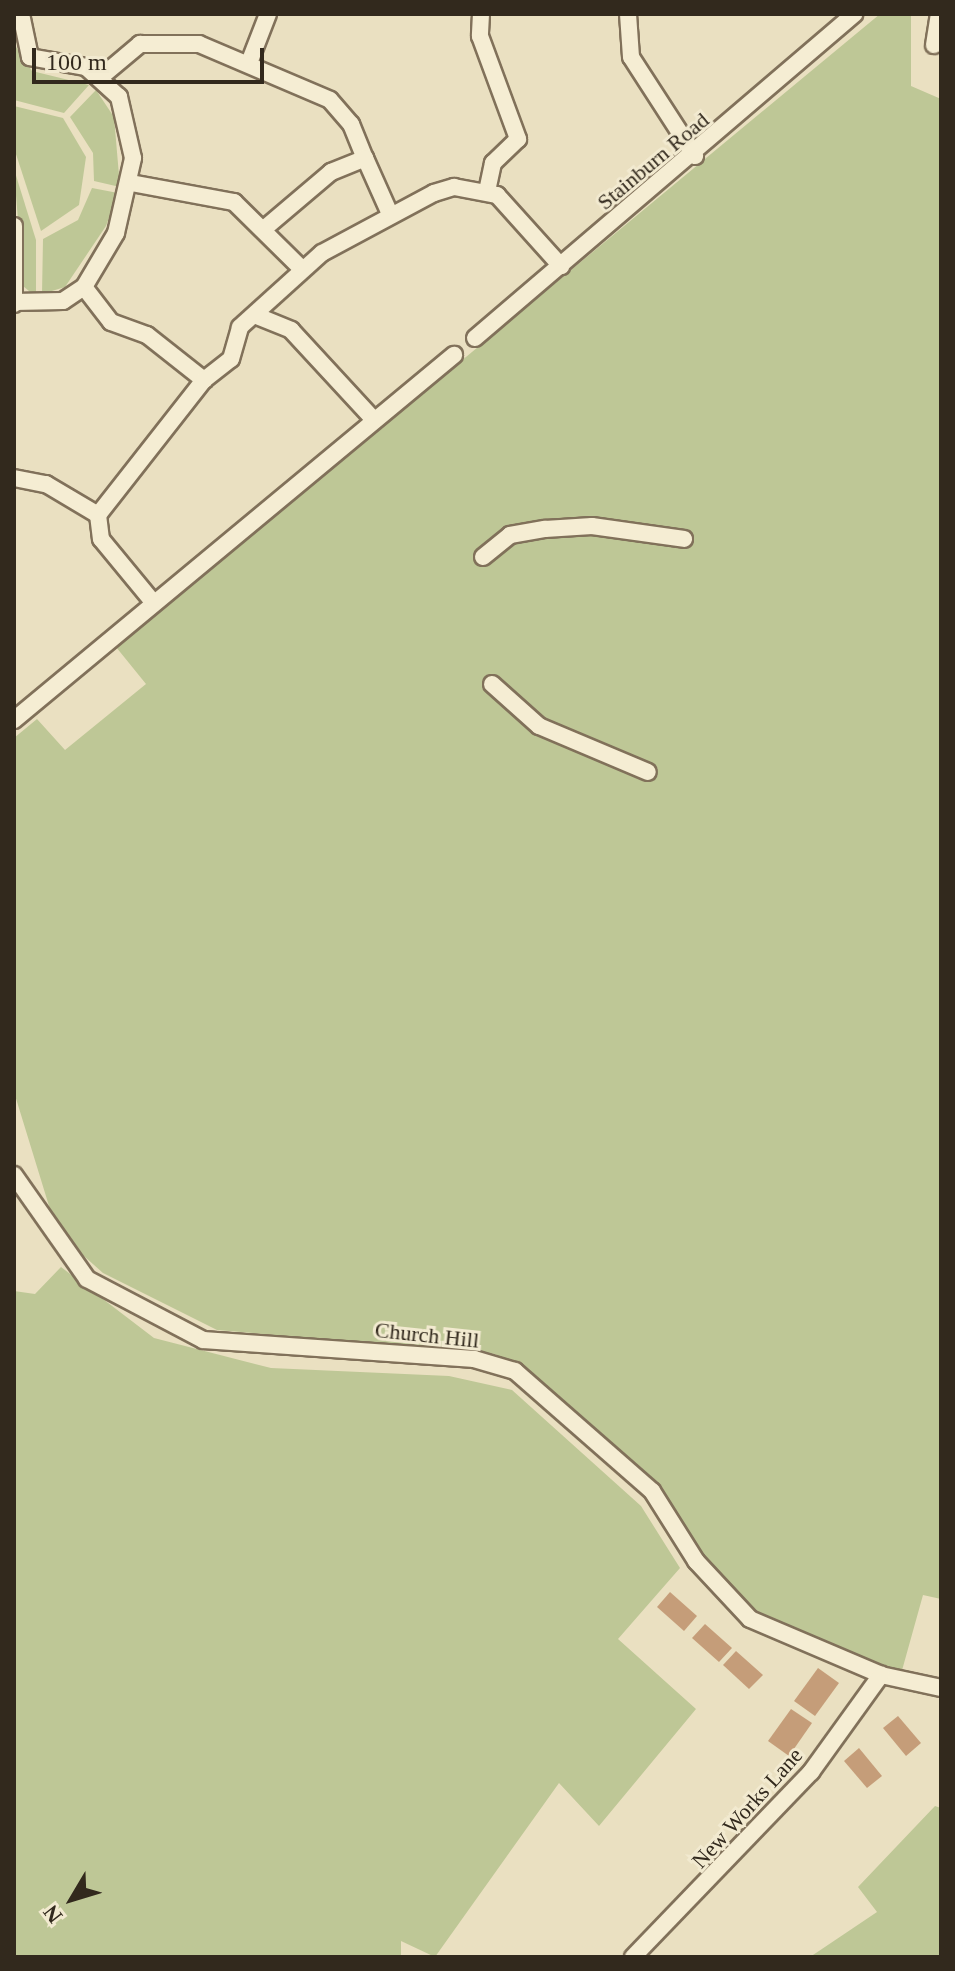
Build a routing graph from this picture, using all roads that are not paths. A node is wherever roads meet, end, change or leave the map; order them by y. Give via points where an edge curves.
1 (21, 14) edge
2 (268, 14) edge
3 (481, 14) edge
4 (628, 14) edge
5 (854, 14) edge
6 (939, 14) edge
7 (934, 45) dead end
8 (249, 63) junction
9 (102, 76) junction
10 (695, 156) junction
11 (365, 158) junction
12 (131, 183) junction
13 (487, 191) junction
14 (390, 214) junction
15 (14, 226) edge
16 (265, 228) junction
17 (561, 266) junction
18 (302, 269) junction
19 (84, 287) junction
20 (14, 303) edge
21 (257, 316) junction
22 (475, 338) dead end
23 (454, 355) dead end
24 (204, 380) junction
25 (373, 419) junction
26 (14, 478) edge
27 (98, 515) junction
28 (684, 539) dead end
29 (483, 557) dead end
30 (153, 602) junction
31 (492, 684) dead end
32 (14, 720) edge
33 (648, 772) dead end
34 (14, 1175) edge
35 (881, 1675) junction
36 (941, 1688) edge
37 (633, 1957) edge

1 - 9 street via 30,57
2 - 8 street
3 - 13 street via 480,36 518,139 493,163
4 - 10 street via 631,57
5 - 10 street, Stainburn Road
6 - 7 street
8 - 9 street via 199,44 158,40 125,52
8 - 11 street via 330,100 351,124
9 - 12 street via 128,118
10 - 17 street, Stainburn Road
11 - 14 street
11 - 16 street via 331,172
12 - 16 street via 216,195
12 - 19 street via 116,233
13 - 14 street via 454,187
13 - 17 street via 509,205
14 - 18 street
15 - 20 street
16 - 18 street
17 - 22 street, Stainburn Road
18 - 21 street
19 - 20 street via 63,301
19 - 24 street via 111,322 147,335
21 - 24 street via 233,338 231,359
21 - 25 street via 291,330
23 - 25 street
24 - 27 street
25 - 30 street
26 - 27 street via 46,484
27 - 30 street via 101,539
28 - 29 street via 592,526 545,529 510,535
30 - 32 street
31 - 33 street via 539,726
34 - 35 street, Church Hill via 87,1279 203,1340 474,1359 515,1371 652,1491 696,1561 750,1619
35 - 36 street, Church Hill
35 - 37 street, New Works Lane via 811,1772

